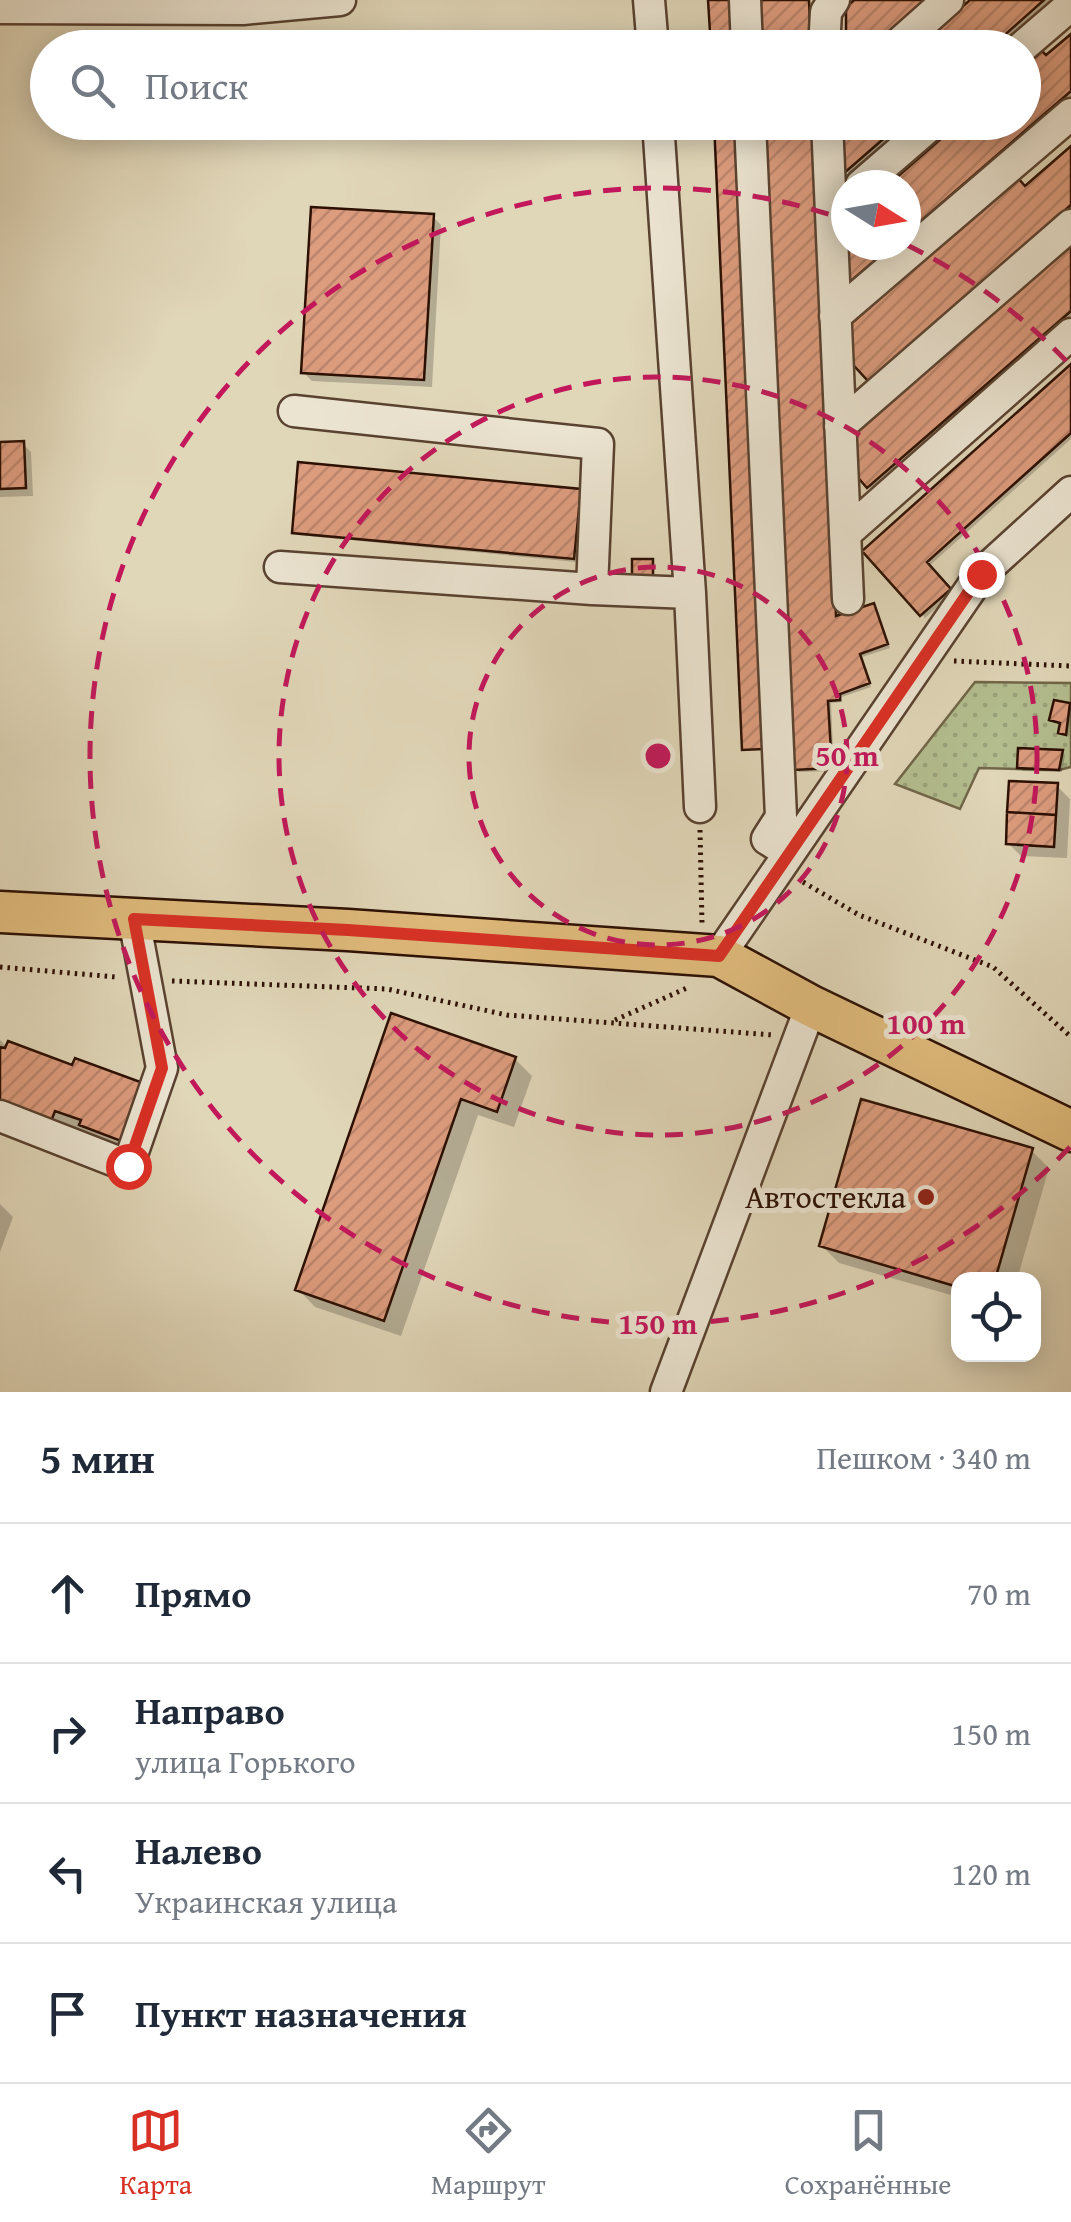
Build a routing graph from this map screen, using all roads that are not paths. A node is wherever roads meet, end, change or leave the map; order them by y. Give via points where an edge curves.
1 (340, 0) edge
2 (650, 0) edge
3 (745, 0) edge
4 (834, 0) edge
5 (948, 0) edge
6 (277, 4) edge
7 (1071, 5) edge
8 (0, 8) edge
9 (652, 30) edge
10 (746, 30) edge
11 (825, 30) edge
12 (914, 30) edge
13 (1041, 31) edge
14 (1071, 114) edge
15 (659, 140) edge
16 (751, 140) edge
17 (829, 140) edge
18 (913, 140) edge
19 (1041, 140) edge
20 (1041, 140) edge
21 (833, 170) edge
22 (879, 170) edge
23 (1071, 225) edge
24 (837, 260) edge
25 (836, 316) junction
26 (1071, 334) edge
27 (294, 412) dead end
28 (840, 426) junction
29 (1071, 492) edge
30 (845, 534) junction
31 (280, 567) dead end
32 (592, 590) junction
33 (690, 592) junction
34 (848, 599) dead end
35 (700, 807) road end
36 (778, 853) junction
37 (0, 912) edge
38 (134, 919) junction
39 (706, 965) junction
40 (805, 1022) junction
41 (0, 1116) edge
42 (1071, 1131) edge
43 (666, 1392) edge

1 - 6 street
2 - 9 street
3 - 10 street
4 - 11 street
5 - 12 street
6 - 8 street
7 - 13 street
14 - 19 street
15 - 33 street
16 - 36 street via 782,816
17 - 21 street
18 - 22 street
20 - 25 street
23 - 28 street
24 - 25 street
25 - 28 street
26 - 30 street
27 - 32 street via 598,444
28 - 30 street
29 - 36 street via 981,574
30 - 34 street
31 - 32 street
32 - 33 street
33 - 35 street
36 - 39 street
37 - 38 main road
38 - 39 main road via 348,930
38 - 41 street via 162,1068 128,1166
39 - 40 main road
40 - 42 main road
40 - 43 street

